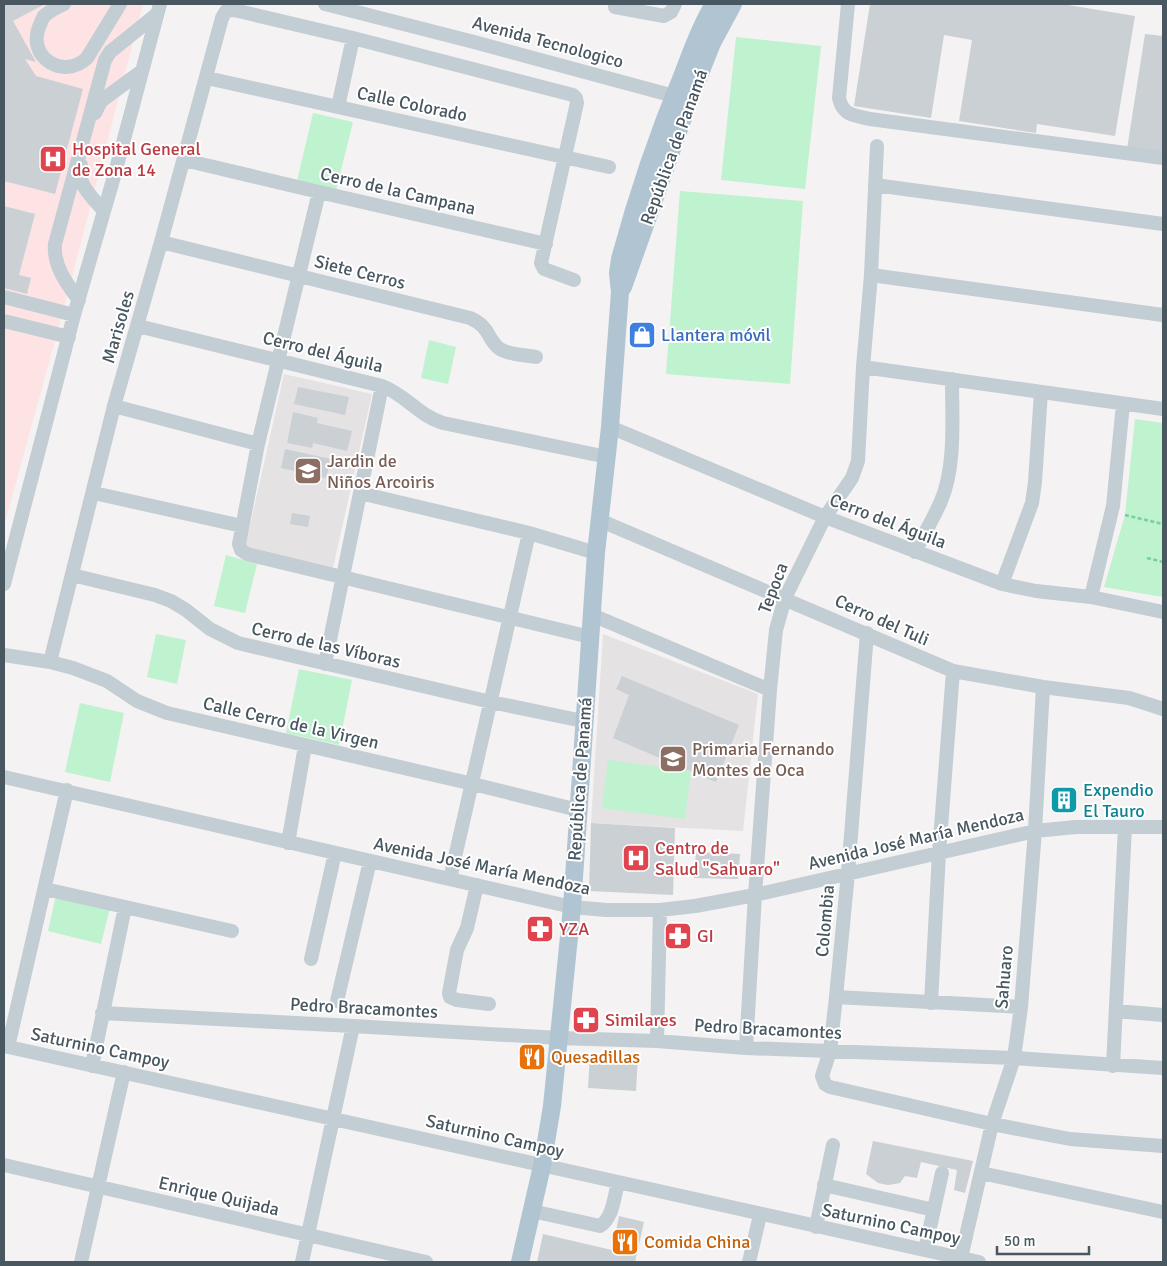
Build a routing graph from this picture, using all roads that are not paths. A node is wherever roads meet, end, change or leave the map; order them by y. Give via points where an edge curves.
1 (64, 4) edge
2 (120, 4) edge
3 (324, 4) edge
4 (676, 4) edge
5 (714, 4) edge
6 (724, 4) edge
7 (733, 4) edge
8 (848, 4) edge
9 (615, 7) dead end
10 (159, 9) edge
11 (353, 38) junction
12 (142, 71) junction
13 (207, 78) junction
14 (674, 96) junction
15 (338, 107) junction
16 (877, 146) dead end
17 (565, 158) junction
18 (1163, 158) edge
19 (184, 160) junction
20 (609, 167) dead end
21 (875, 185) junction
22 (319, 192) junction
23 (104, 211) junction
24 (1163, 224) edge
25 (161, 242) junction
26 (546, 244) junction
27 (631, 266) junction
28 (871, 274) junction
29 (299, 276) junction
30 (574, 280) dead end
31 (620, 292) junction
32 (4, 297) edge
33 (78, 300) junction
34 (28, 303) junction
35 (74, 315) junction
36 (1163, 315) edge
37 (4, 321) edge
38 (138, 326) junction
39 (25, 327) junction
40 (69, 337) junction
41 (536, 357) dead end
42 (279, 360) junction
43 (863, 367) junction
44 (952, 379) junction
45 (382, 386) junction
46 (1041, 392) junction
47 (1122, 404) junction
48 (114, 406) junction
49 (1163, 409) edge
50 (610, 427) junction
51 (258, 444) junction
52 (607, 457) junction
53 (94, 493) junction
54 (360, 493) junction
55 (825, 517) junction
56 (599, 520) junction
57 (242, 526) junction
58 (529, 533) junction
59 (914, 552) junction
60 (596, 553) junction
61 (72, 575) junction
62 (344, 578) junction
63 (4, 584) edge
64 (1002, 584) junction
65 (1091, 597) junction
66 (785, 598) junction
67 (1163, 612) edge
68 (592, 615) junction
69 (510, 617) junction
70 (866, 633) junction
71 (590, 637) junction
72 (4, 655) edge
73 (50, 662) junction
74 (325, 664) junction
75 (953, 670) junction
76 (1043, 687) junction
77 (770, 690) junction
78 (491, 702) junction
79 (1163, 709) edge
80 (583, 721) junction
81 (305, 746) junction
82 (4, 777) edge
83 (473, 784) junction
84 (67, 790) junction
85 (578, 810) junction
86 (1125, 827) junction
87 (1163, 827) edge
88 (1034, 831) junction
89 (288, 843) junction
90 (335, 853) junction
91 (939, 853) junction
92 (370, 861) junction
93 (848, 873) junction
94 (450, 879) junction
95 (477, 885) junction
96 (45, 889) junction
97 (754, 895) junction
98 (125, 907) junction
99 (572, 907) junction
100 (660, 910) junction
101 (232, 931) dead end
102 (310, 959) dead end
103 (836, 997) junction
104 (337, 1001) dead end
105 (931, 1003) junction
106 (489, 1004) dead end
107 (1021, 1007) junction
108 (1116, 1011) junction
109 (102, 1013) junction
110 (1163, 1014) edge
111 (352, 1026) junction
112 (559, 1038) junction
113 (657, 1041) junction
114 (6, 1046) edge
115 (746, 1048) junction
116 (830, 1051) junction
117 (1014, 1058) junction
118 (92, 1066) junction
119 (1113, 1066) junction
120 (1163, 1068) edge
121 (124, 1072) junction
122 (334, 1119) junction
123 (992, 1124) junction
124 (833, 1145) dead end
125 (1163, 1146) edge
126 (4, 1165) edge
127 (542, 1166) junction
128 (942, 1173) dead end
129 (981, 1173) junction
130 (618, 1183) junction
131 (824, 1185) junction
132 (99, 1188) junction
133 (934, 1210) junction
134 (532, 1211) junction
135 (1163, 1212) edge
136 (760, 1215) junction
137 (816, 1226) junction
138 (308, 1235) junction
139 (925, 1250) junction
140 (960, 1260) edge
141 (82, 1262) edge
142 (302, 1262) edge
143 (426, 1262) edge
144 (520, 1262) edge
145 (749, 1262) edge
146 (979, 1262) edge

1 - 2 street via 43,18 36,43 46,60 68,68 87,58
3 - 14 street, Avenida Tecnologico
4 - 9 street via 664,16
5 - 14 main road, República de Panamá
6 - 14 main road via 685,91
7 - 27 main road, República de Panamá via 712,43 689,101
8 - 18 street via 839,98 842,108 849,114
10 - 12 street
10 - 33 street via 105,60 55,244 54,253 63,278
11 - 13 street, Marisoles via 234,10 226,11
11 - 15 street
11 - 17 street via 573,95 577,103
12 - 23 street
12 - 23 street via 101,101 92,121 79,175
13 - 15 street, Calle Colorado
13 - 19 street, Marisoles
14 - 27 main road via 678,108 634,232
14 - 31 main road, República de Panamá via 622,253 618,273
15 - 17 street, Calle Colorado
16 - 21 street, Tepoca
17 - 20 street, Calle Colorado
17 - 26 street
19 - 22 street, Cerro de la Campana
19 - 25 street, Marisoles
21 - 24 street
21 - 28 street, Tepoca
22 - 26 street, Cerro de la Campana
22 - 29 street
23 - 33 street
25 - 29 street, Siete Cerros
25 - 38 street, Marisoles
26 - 30 street via 542,267
27 - 31 main road, República de Panamá
28 - 36 street
28 - 43 street, Tepoca
29 - 41 street, Siete Cerros via 470,318 480,322 500,349
29 - 42 street
31 - 50 main road, República de Panamá
32 - 34 street
33 - 35 street
34 - 35 street
34 - 39 street
35 - 40 street
37 - 39 street
38 - 42 street, Cerro del Águila
38 - 48 street, Marisoles
39 - 40 street
40 - 63 street
42 - 45 street, Cerro del Águila
42 - 51 street
43 - 44 street
43 - 55 street, Tepoca via 856,471
44 - 46 street
44 - 59 street via 946,485
45 - 52 street, Cerro del Águila via 397,392 437,422
45 - 54 street
46 - 47 street
46 - 64 street via 1032,503
47 - 49 street
47 - 65 street via 1113,506
48 - 51 street
48 - 53 street, Marisoles
50 - 52 main road, República de Panamá
50 - 55 street, Cerro del Águila
51 - 57 street
52 - 56 main road, República de Panamá
53 - 57 street
53 - 61 street, Marisoles
54 - 58 street
54 - 62 street
55 - 59 street, Cerro del Águila
55 - 66 street, Tepoca
56 - 60 main road, República de Panamá
56 - 66 street, Cerro del Tuli
57 - 62 street via 239,544 241,550 248,554
58 - 60 street
58 - 69 street
59 - 64 street, Cerro del Águila
60 - 68 main road, República de Panamá
61 - 73 street, Marisoles
61 - 74 street, Cerro de las Víboras via 171,601 210,629 238,643
62 - 69 street
62 - 74 street
64 - 65 street, Cerro del Águila
65 - 67 street, Cerro del Águila
66 - 70 street, Cerro del Tuli
66 - 77 street, Tepoca via 776,630
68 - 71 main road, República de Panamá
68 - 77 street
69 - 71 street
69 - 78 street
70 - 75 street, Cerro del Tuli
70 - 93 street, Colombia
71 - 80 main road, República de Panamá
72 - 73 street, Calle Cerro de la Virgen
73 - 81 street, Calle Cerro de la Virgen via 106,681 137,701 167,713
74 - 78 street, Cerro de las Víboras
75 - 76 street, Cerro del Tuli
75 - 91 street
76 - 79 street, Cerro del Tuli via 1129,698
76 - 88 street, Sahuaro
77 - 97 street, Tepoca
78 - 80 street, Cerro de las Víboras
78 - 83 street
80 - 85 main road, República de Panamá
81 - 83 street, Calle Cerro de la Virgen
81 - 89 street
82 - 84 street, Avenida José María Mendoza
83 - 85 street, Calle Cerro de la Virgen
83 - 94 street
84 - 89 street, Avenida José María Mendoza
84 - 96 street
85 - 99 main road, República de Panamá
86 - 87 street, Avenida José María Mendoza
86 - 88 street, Avenida José María Mendoza
86 - 108 street
88 - 91 street, Avenida José María Mendoza
88 - 107 street, Sahuaro
89 - 90 street, Avenida José María Mendoza
90 - 92 street, Avenida José María Mendoza
90 - 102 street
91 - 93 street, Avenida José María Mendoza
91 - 105 street
92 - 94 street, Avenida José María Mendoza
92 - 104 street
93 - 97 street, Avenida José María Mendoza
93 - 103 street, Colombia
94 - 95 street, Avenida José María Mendoza
95 - 99 street, Avenida José María Mendoza
95 - 106 street via 448,992 457,1000
96 - 98 street
96 - 114 street
97 - 100 street, Avenida José María Mendoza
97 - 115 street, Tepoca
98 - 101 street
98 - 109 street
99 - 100 street, Avenida José María Mendoza
99 - 112 main road, República de Panamá
100 - 113 street
103 - 105 street
103 - 116 street, Colombia
105 - 107 street
107 - 117 street, Sahuaro
108 - 110 street
108 - 119 street
109 - 111 street, Pedro Bracamontes
109 - 118 street
111 - 112 street, Pedro Bracamontes
111 - 122 street
112 - 113 street, Pedro Bracamontes
112 - 127 main road, República de Panamá
113 - 115 street, Pedro Bracamontes
114 - 118 street, Saturnino Campoy
115 - 116 street, Pedro Bracamontes
116 - 117 street, Pedro Bracamontes
116 - 123 street, Colombia via 822,1076 830,1087
117 - 119 street, Pedro Bracamontes
117 - 123 street, Sahuaro
118 - 121 street, Saturnino Campoy
119 - 120 street, Pedro Bracamontes
121 - 122 street, Saturnino Campoy
121 - 132 street
122 - 127 street, Saturnino Campoy
122 - 138 street
123 - 125 street via 1070,1138
123 - 129 street, Sahuaro
124 - 131 street
126 - 132 street, Enrique Quijada
127 - 130 street, Saturnino Campoy
127 - 134 main road, República de Panamá
128 - 133 street
129 - 135 street
129 - 140 street, Sahuaro
130 - 134 street via 610,1214 600,1226
130 - 136 street, Saturnino Campoy
131 - 133 street
131 - 137 street
132 - 138 street, Enrique Quijada
132 - 141 street
133 - 139 street
134 - 144 main road, República de Panamá
136 - 137 street, Saturnino Campoy
136 - 145 street
137 - 139 street, Saturnino Campoy
138 - 142 street
138 - 143 street, Enrique Quijada
139 - 140 street, Saturnino Campoy
140 - 146 street, Saturnino Campoy

